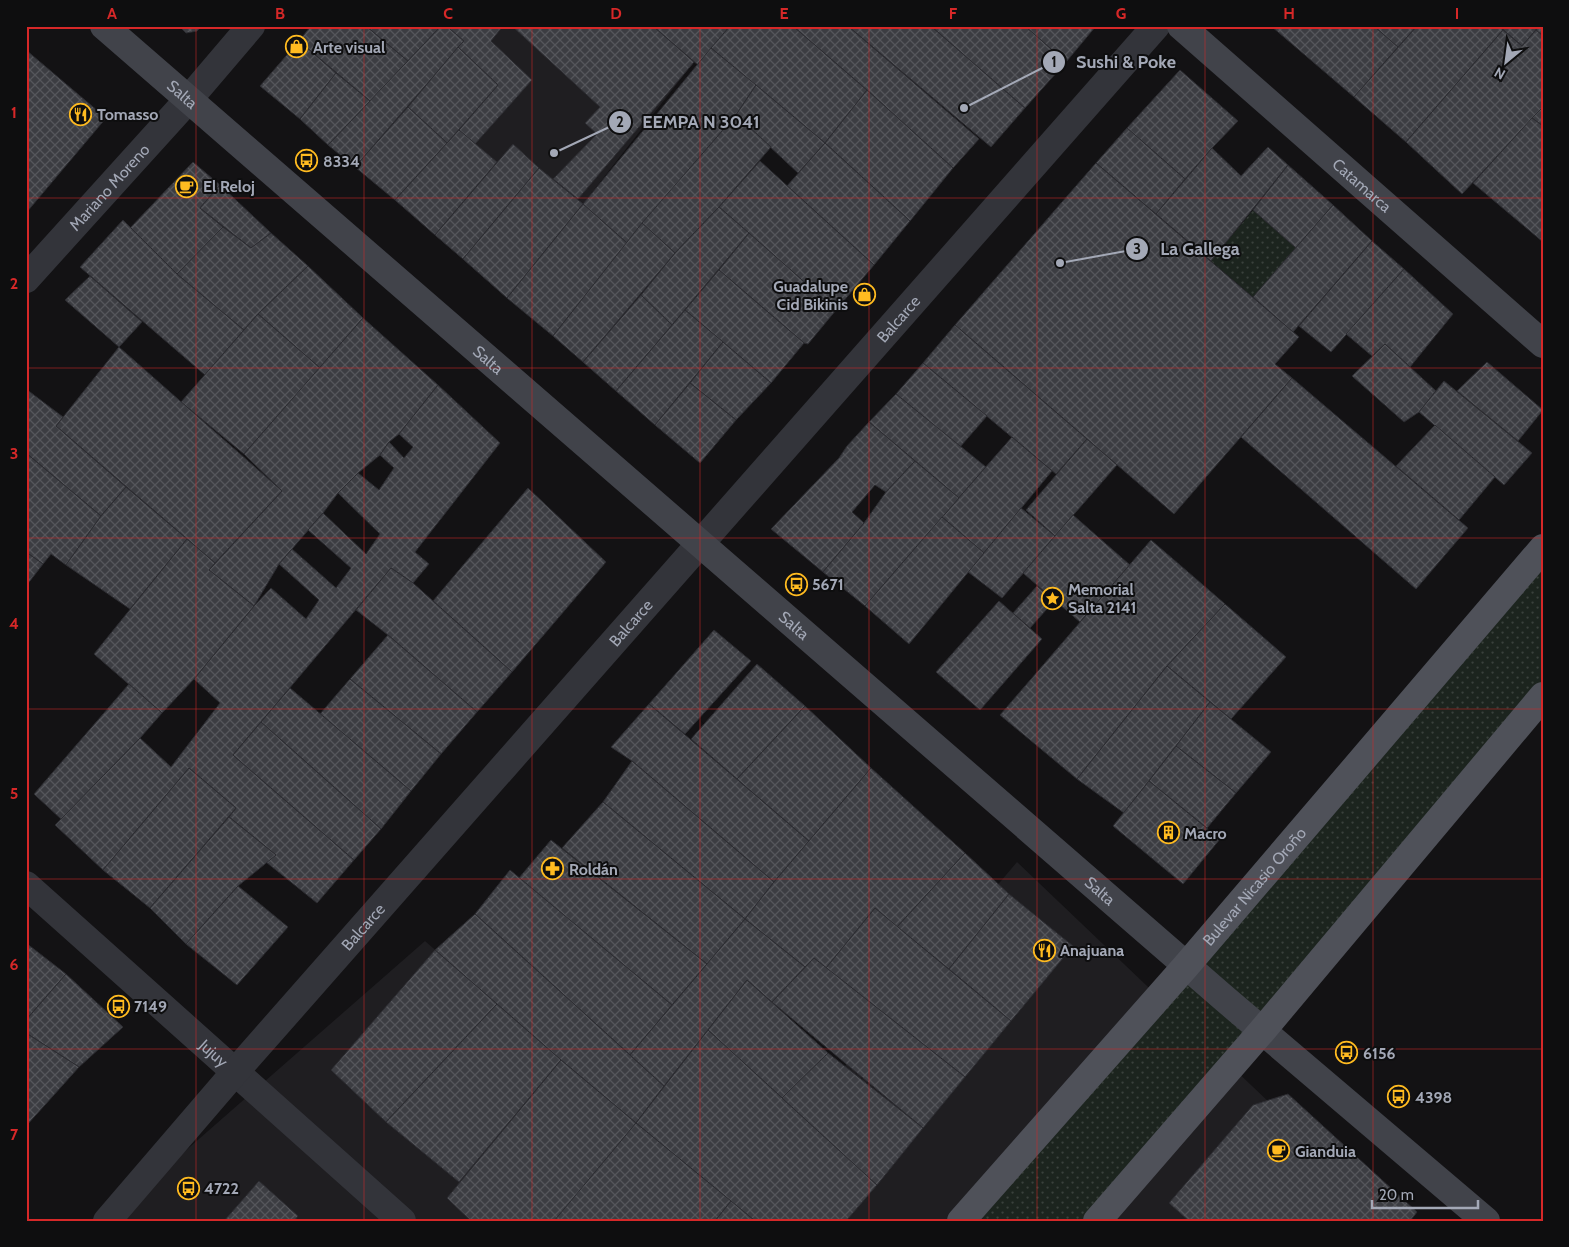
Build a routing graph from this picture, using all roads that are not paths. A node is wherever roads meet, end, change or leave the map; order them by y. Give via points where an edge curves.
1 (104, 26) edge
2 (251, 26) edge
3 (1156, 26) edge
4 (1181, 26) edge
5 (188, 100) junction
6 (26, 279) edge
7 (1543, 344) edge
8 (700, 544) junction
9 (1543, 548) edge
10 (1543, 696) edge
11 (26, 885) edge
12 (1186, 966) junction
13 (1262, 1031) junction
14 (235, 1072) junction
15 (108, 1221) edge
16 (402, 1221) edge
17 (961, 1221) edge
18 (1097, 1221) edge
19 (1486, 1221) edge

1 - 5 main road, Salta
2 - 5 street, Mariano Moreno
3 - 8 street, Balcarce
4 - 7 main road, Catamarca
5 - 6 street, Mariano Moreno
5 - 8 main road, Salta
8 - 12 main road, Salta
8 - 14 street, Balcarce
9 - 12 main road, Bulevar Nicasio Oroño
10 - 13 main road
11 - 14 street, Jujuy
12 - 13 main road, Salta
12 - 17 main road, Bulevar Nicasio Oroño
13 - 18 main road
13 - 19 main road, Salta
14 - 15 street, Balcarce
14 - 16 street, Jujuy

